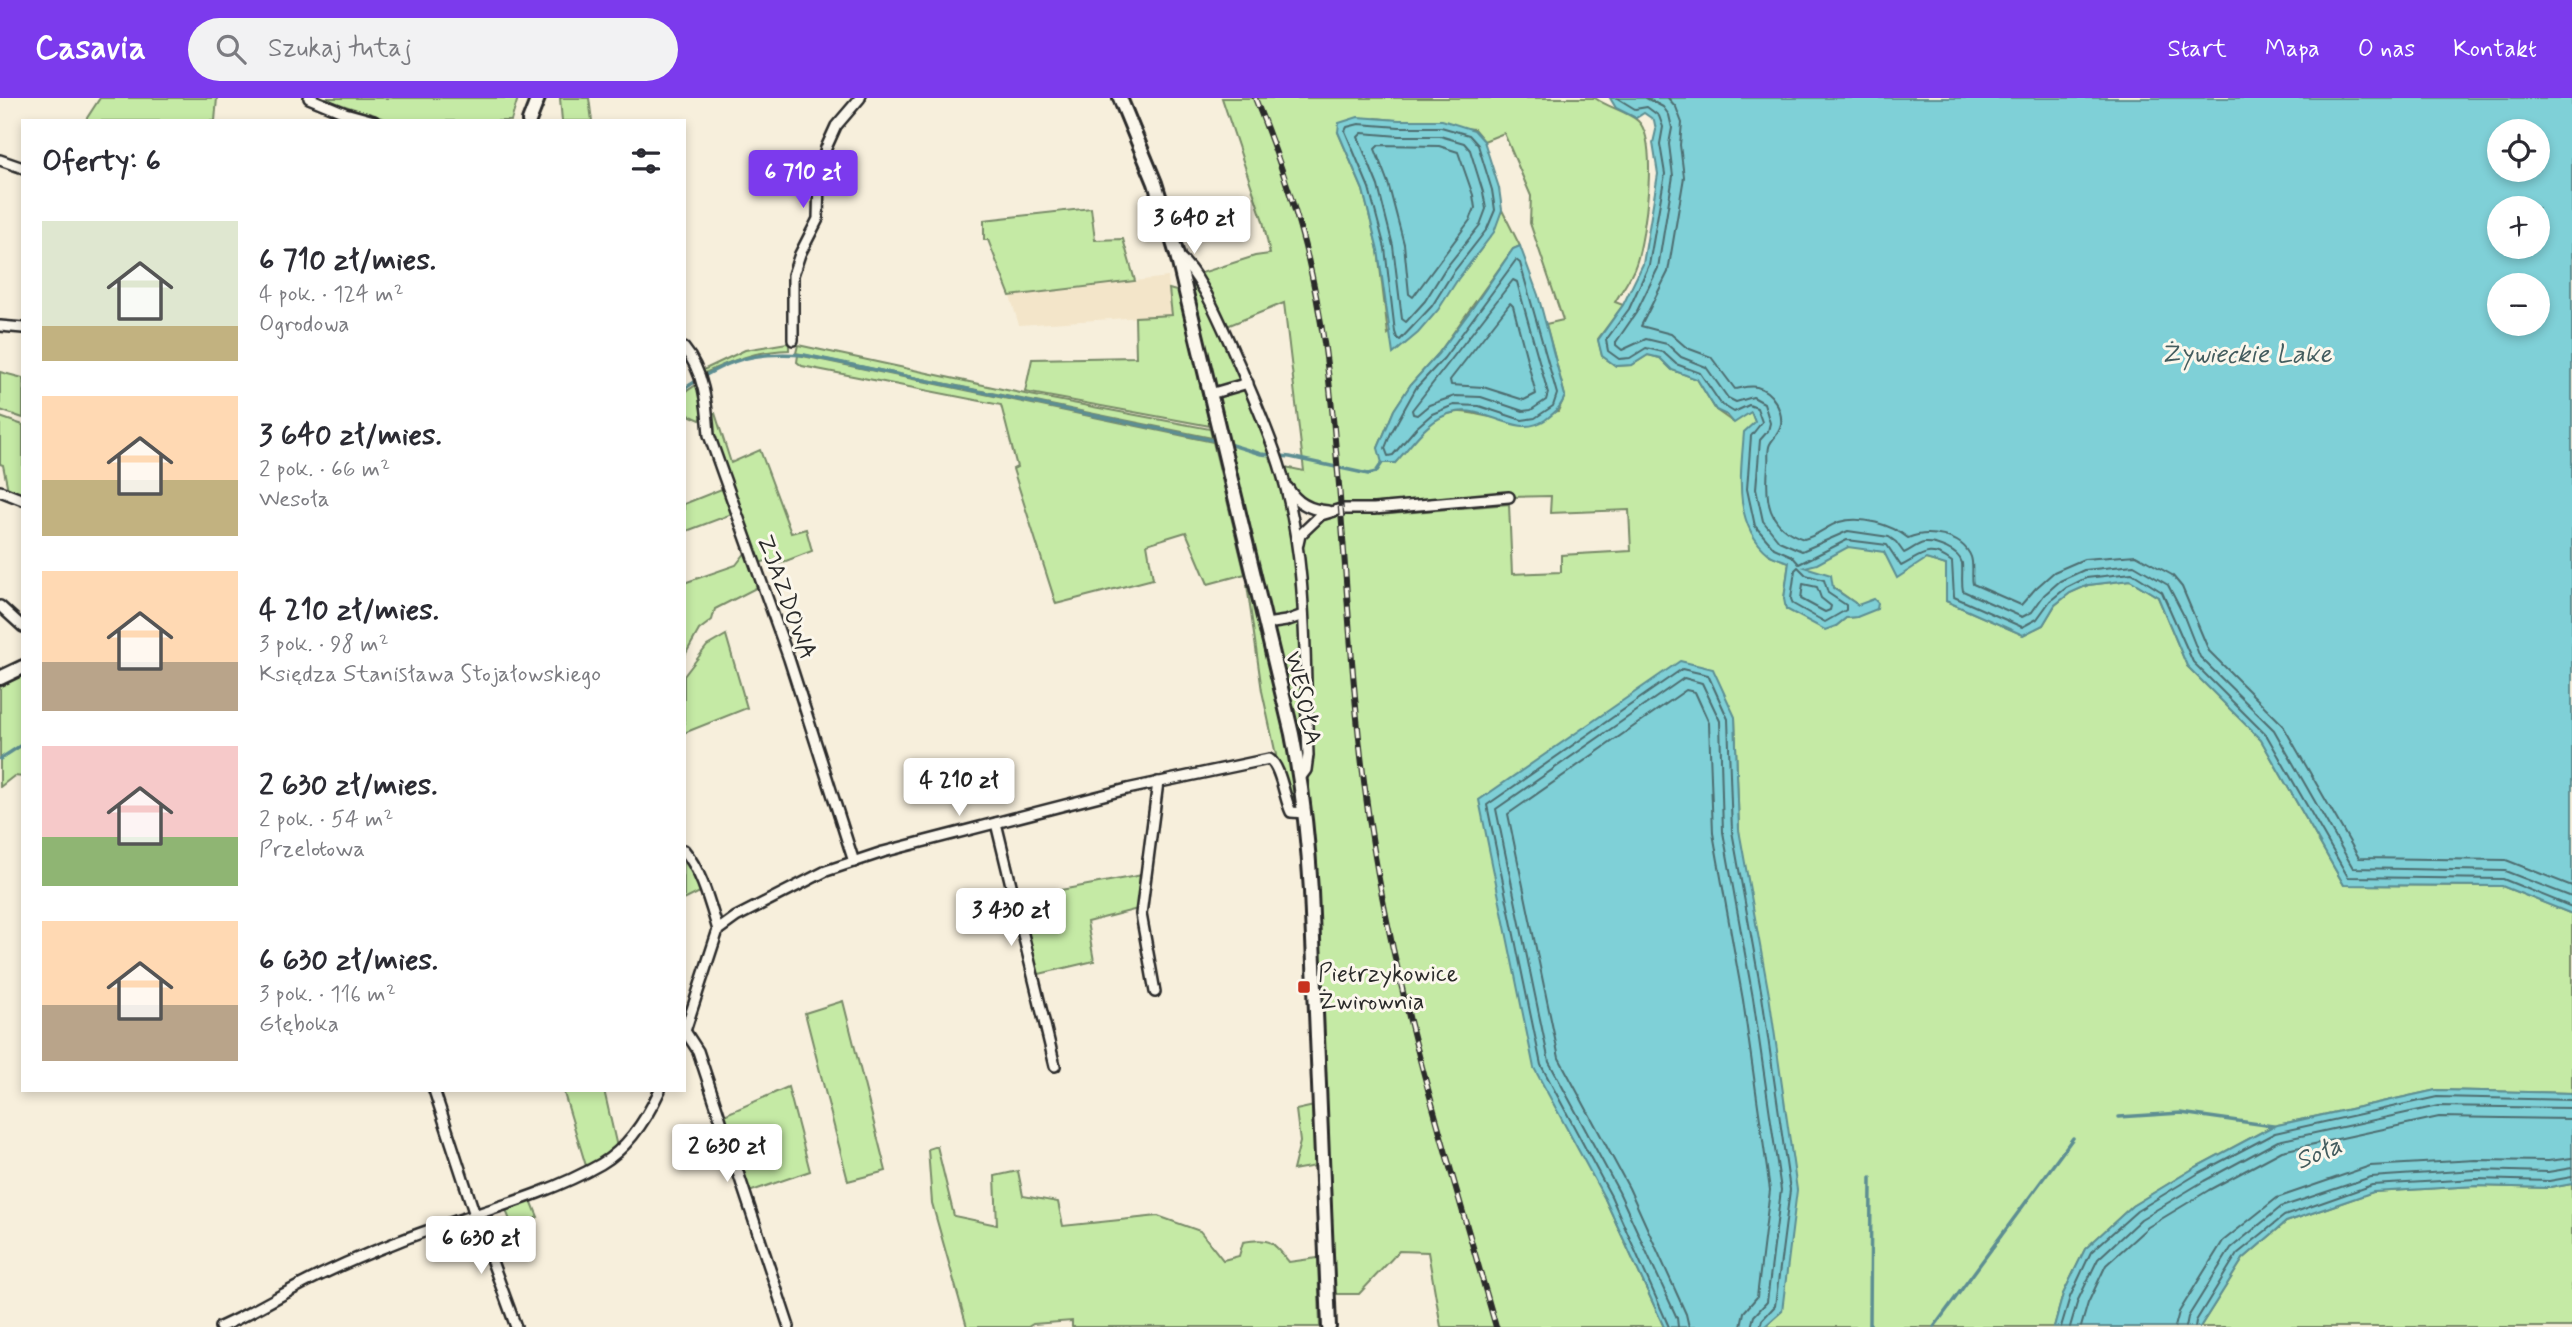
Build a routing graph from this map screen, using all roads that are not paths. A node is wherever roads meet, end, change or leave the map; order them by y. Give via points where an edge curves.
1 (309, 98) edge
2 (538, 98) edge
3 (860, 98) edge
4 (1120, 98) edge
5 (367, 119) edge
6 (531, 119) edge
7 (0, 160) edge
8 (21, 167) edge
9 (1177, 255) junction
10 (0, 326) edge
11 (21, 328) edge
12 (793, 340) dead end
13 (686, 351) edge
14 (1248, 383) junction
15 (1210, 394) junction
16 (1283, 478) junction
17 (0, 491) edge
18 (1509, 497) dead end
19 (21, 499) edge
20 (1333, 511) junction
21 (1297, 553) junction
22 (0, 606) edge
23 (1303, 615) junction
24 (1266, 624) junction
25 (21, 625) edge
26 (21, 668) edge
27 (0, 678) edge
28 (1300, 778) junction
29 (1158, 782) junction
30 (1305, 813) junction
31 (996, 823) junction
32 (686, 852) edge
33 (854, 862) junction
34 (718, 930) junction
35 (1155, 992) dead end
36 (686, 1029) edge
37 (686, 1033) edge
38 (1055, 1066) dead end
39 (436, 1092) edge
40 (659, 1092) edge
41 (475, 1215) junction
42 (220, 1327) edge
43 (516, 1327) edge
44 (789, 1327) edge
45 (1329, 1327) edge

1 - 5 street
2 - 6 main road
3 - 12 street via 836,126 826,148 819,176 818,219 793,275
4 - 9 main road, WESOŁA via 1155,183
7 - 8 street
9 - 14 street via 1195,275
9 - 15 main road, WESOŁA
10 - 11 street
13 - 33 street, ZJAZDOWA via 702,382 709,435 789,659
14 - 15 street
14 - 16 street
15 - 24 main road, WESOŁA
16 - 20 street via 1300,504
16 - 21 street
17 - 19 street
18 - 20 street
20 - 21 street via 1309,524 1300,535
21 - 23 street
22 - 25 street
23 - 24 street
23 - 28 street via 1308,755
24 - 28 main road, WESOŁA
26 - 27 main road
28 - 30 main road, WESOŁA
29 - 30 street via 1269,759 1277,764 1291,812
29 - 31 street
29 - 35 street via 1141,914
30 - 45 main road, WESOŁA
31 - 33 street
31 - 38 street
32 - 34 street
33 - 34 street via 826,871
34 - 36 street
37 - 44 street via 698,1051
39 - 41 street
40 - 41 street via 627,1143 602,1163
41 - 42 street via 397,1242
41 - 43 street

